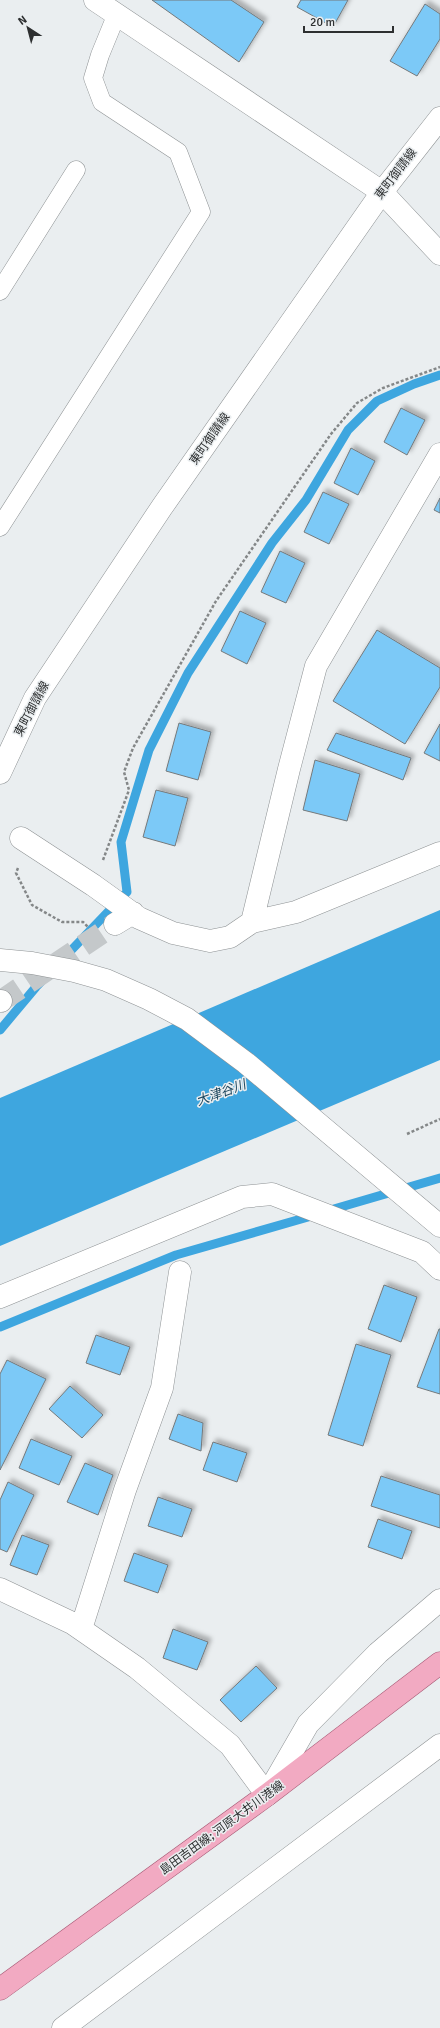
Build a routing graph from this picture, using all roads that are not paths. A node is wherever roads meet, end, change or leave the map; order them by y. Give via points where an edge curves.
1 (95, 0) edge
2 (116, 16) junction
3 (440, 118) edge
4 (76, 170) dead end
5 (382, 192) junction
6 (440, 254) edge
7 (0, 291) edge
8 (440, 454) edge
9 (0, 527) edge
10 (0, 773) edge
11 (21, 838) dead end
12 (440, 853) edge
13 (133, 913) junction
14 (252, 922) junction
15 (115, 924) tunnel mouth
16 (0, 960) edge
17 (440, 1226) edge
18 (440, 1269) edge
19 (180, 1272) dead end
20 (0, 1297) edge
21 (0, 1589) edge
22 (440, 1600) edge
23 (82, 1629) junction
24 (440, 1663) edge
25 (440, 1745) edge
26 (267, 1795) junction
27 (0, 1989) edge
28 (63, 2028) edge

1 - 2 street
2 - 5 street
2 - 9 lane via 93,78 102,102 178,152 201,212
3 - 5 street, 東町御請線
4 - 7 lane
5 - 6 street
5 - 10 street, 東町御請線 via 162,507 35,698
8 - 14 street via 316,666
11 - 13 street
12 - 14 street via 296,912
13 - 14 street via 173,933 210,940 230,937
13 - 15 street
16 - 17 street via 32,962 106,980 188,1019 217,1040
18 - 20 street via 422,1252 272,1194 242,1197
19 - 23 street via 162,1388 125,1490
21 - 23 street
22 - 26 street via 378,1653 308,1724
23 - 26 street via 137,1668 230,1745
24 - 26 main road, 島田吉田線; 河原大井川港線
25 - 28 street
26 - 27 main road, 島田吉田線; 河原大井川港線

